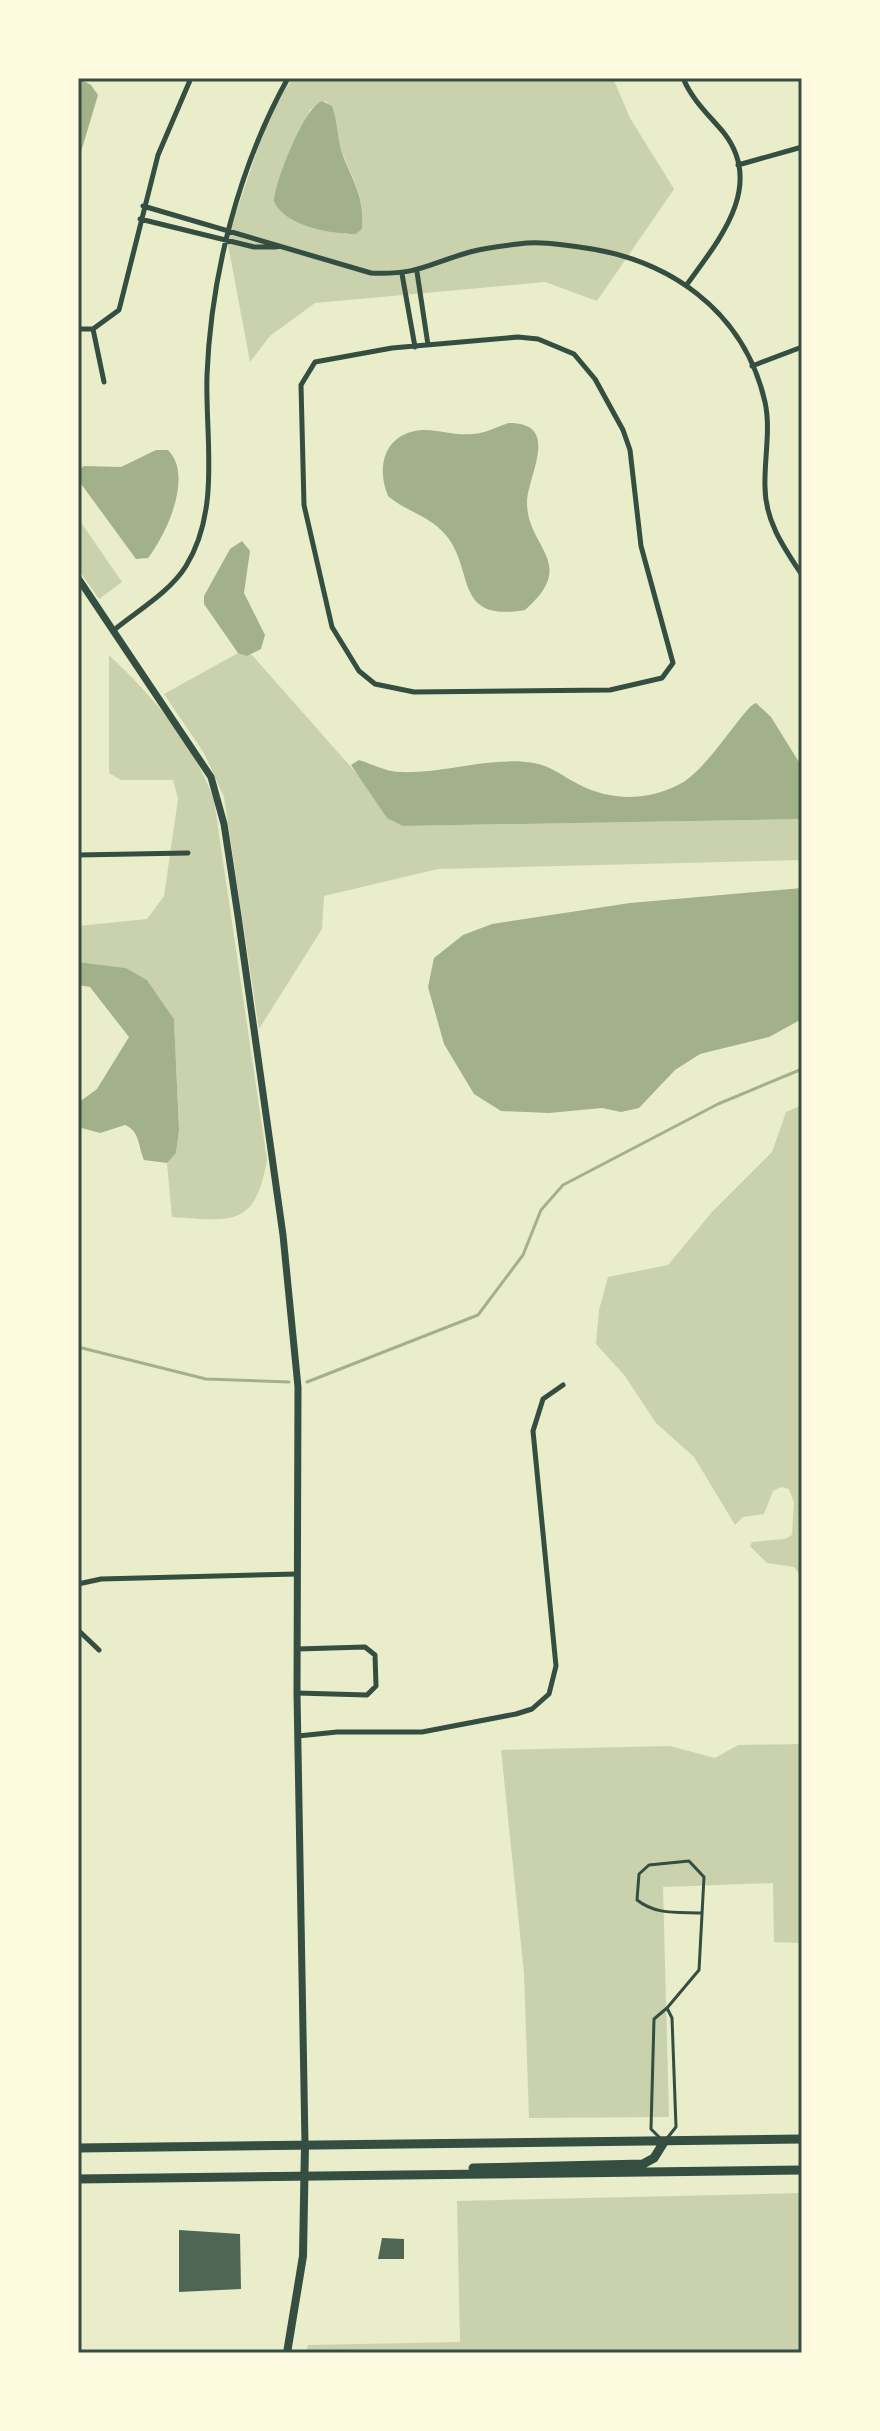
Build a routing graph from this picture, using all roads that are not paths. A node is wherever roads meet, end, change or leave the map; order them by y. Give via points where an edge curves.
1 (191, 78) edge
2 (288, 78) edge
3 (683, 78) edge
4 (802, 147) edge
5 (738, 165) junction
6 (143, 206) junction
7 (140, 219) junction
8 (231, 229) junction
9 (228, 241) junction
10 (277, 247) junction
11 (417, 272) junction
12 (402, 274) junction
13 (688, 283) junction
14 (78, 329) edge
15 (93, 329) junction
16 (428, 345) junction
17 (415, 347) junction
18 (802, 347) edge
19 (752, 366) junction
20 (104, 382) dead end
21 (802, 575) edge
22 (78, 578) edge
23 (114, 630) junction
24 (188, 853) dead end
25 (78, 855) edge
26 (563, 1385) dead end
27 (297, 1574) junction
28 (78, 1584) edge
29 (78, 1630) edge
30 (297, 1649) junction
31 (99, 1650) dead end
32 (297, 1693) junction
33 (298, 1736) junction
34 (701, 1913) junction
35 (667, 2008) junction
36 (802, 2139) edge
37 (664, 2142) junction
38 (305, 2144) junction
39 (78, 2148) edge
40 (802, 2170) edge
41 (438, 2174) junction
42 (305, 2176) junction
43 (78, 2179) edge
44 (287, 2353) edge

1 - 6 street
2 - 8 street via 266,117
3 - 5 street via 725,134
4 - 5 street
5 - 13 street via 741,190 732,218
6 - 7 street
6 - 8 street
7 - 9 street
7 - 15 street via 119,310
8 - 9 street
8 - 10 street
9 - 10 street
9 - 23 street via 212,323 207,376 209,489 201,527 185,567
10 - 12 street via 371,273
11 - 12 street
11 - 13 street via 470,252 549,243 625,255
11 - 16 street
12 - 17 street
13 - 19 street via 715,307
14 - 15 street
15 - 20 street
16 - 17 street
16 - 17 street via 538,339 574,354 595,379 630,450 641,546 673,663 662,678 610,690 414,692 375,684 359,671 332,627 310,541 301,458 301,385 315,362
18 - 19 street
19 - 21 street via 766,404 769,516
22 - 23 street
23 - 27 street via 200,756 219,798 294,1326
24 - 25 street
26 - 33 street via 543,1399 533,1431 556,1666 549,1694 532,1709 449,1729
27 - 28 street
27 - 30 street
29 - 31 street
30 - 32 street
30 - 32 street via 365,1647 375,1655 376,1686 367,1695
32 - 33 street
33 - 38 street
34 - 34 lane via 704,1877 689,1861 649,1865 639,1874 637,1900 646,1907
34 - 35 lane via 699,1970
35 - 37 lane via 672,2018 676,2127
35 - 37 lane via 654,2019 652,2037 651,2129
36 - 37 highway
37 - 38 highway
37 - 41 highway via 662,2150 643,2164 492,2165
38 - 39 highway
38 - 42 main road
40 - 41 highway
41 - 42 highway
42 - 43 highway
42 - 44 main road via 303,2256

